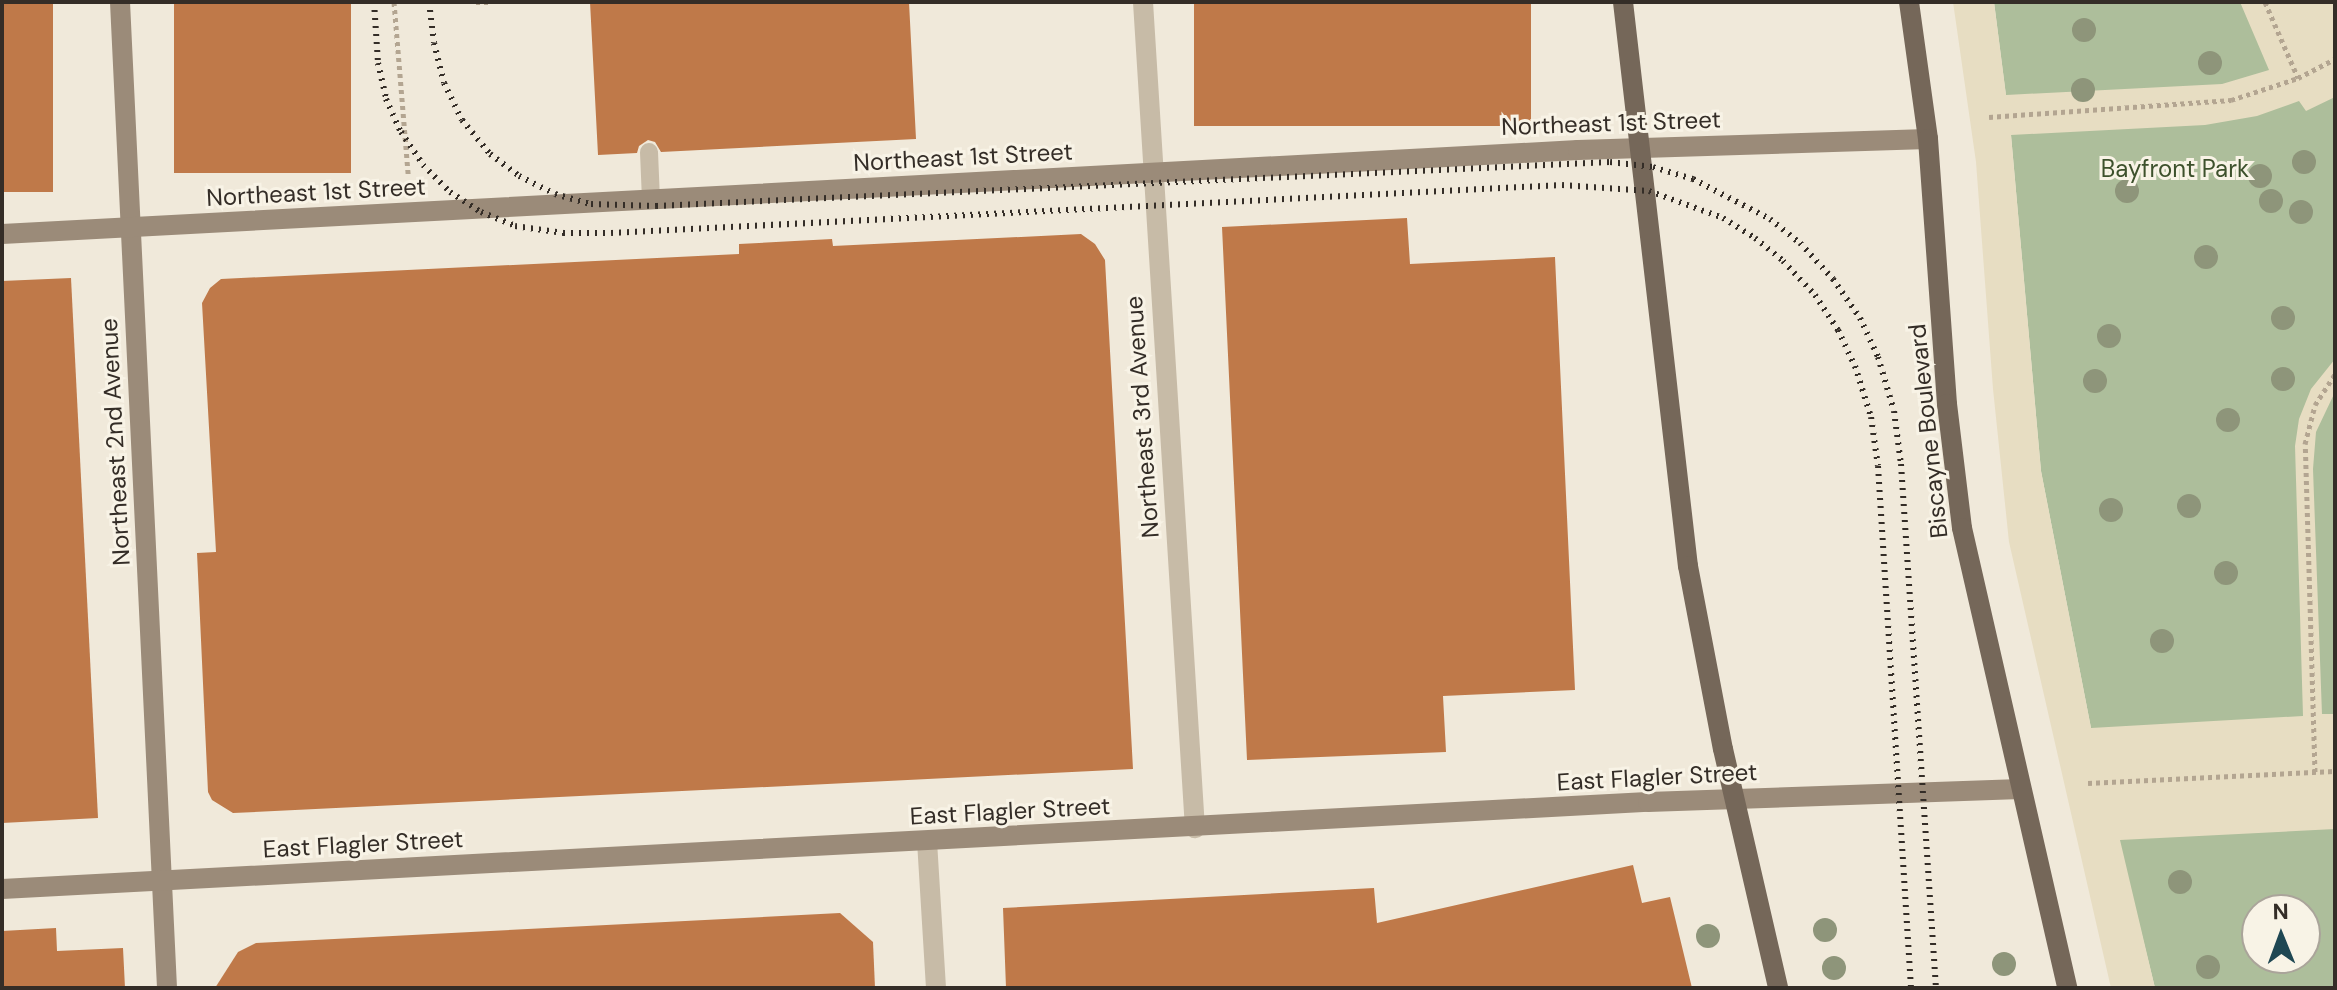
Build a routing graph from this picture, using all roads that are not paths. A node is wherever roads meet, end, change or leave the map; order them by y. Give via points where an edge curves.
1 (120, 2) edge
2 (1143, 2) edge
3 (1623, 2) edge
4 (1909, 2) edge
5 (1928, 139) junction
6 (1643, 147) junction
7 (649, 152) dead end
8 (1151, 172) junction
9 (651, 200) junction
10 (131, 228) junction
11 (2, 234) edge
12 (2021, 789) junction
13 (1734, 799) junction
14 (1195, 828) junction
15 (927, 841) junction
16 (162, 880) junction
17 (2, 889) edge
18 (167, 988) edge
19 (936, 988) edge
20 (1778, 988) edge
21 (2067, 988) edge

1 - 10 main road, Northeast 2nd Avenue
2 - 8 street, Northeast 3rd Avenue
3 - 6 main road
4 - 5 main road, Biscayne Boulevard
5 - 6 main road, Northeast 1st Street
5 - 12 main road, Biscayne Boulevard via 1953,473
6 - 8 main road, Northeast 1st Street
6 - 13 main road via 1684,540
7 - 9 lane
8 - 9 main road, Northeast 1st Street
8 - 14 street, Northeast 3rd Avenue
9 - 10 main road, Northeast 1st Street
10 - 11 main road, Northeast 1st Street
10 - 16 main road, Northeast 2nd Avenue
12 - 13 main road, East Flagler Street
12 - 21 main road, Biscayne Boulevard
13 - 14 main road, East Flagler Street
13 - 20 main road
14 - 15 main road, East Flagler Street
15 - 16 main road, East Flagler Street
15 - 19 street
16 - 17 main road, East Flagler Street
16 - 18 main road, Northeast 2nd Avenue

